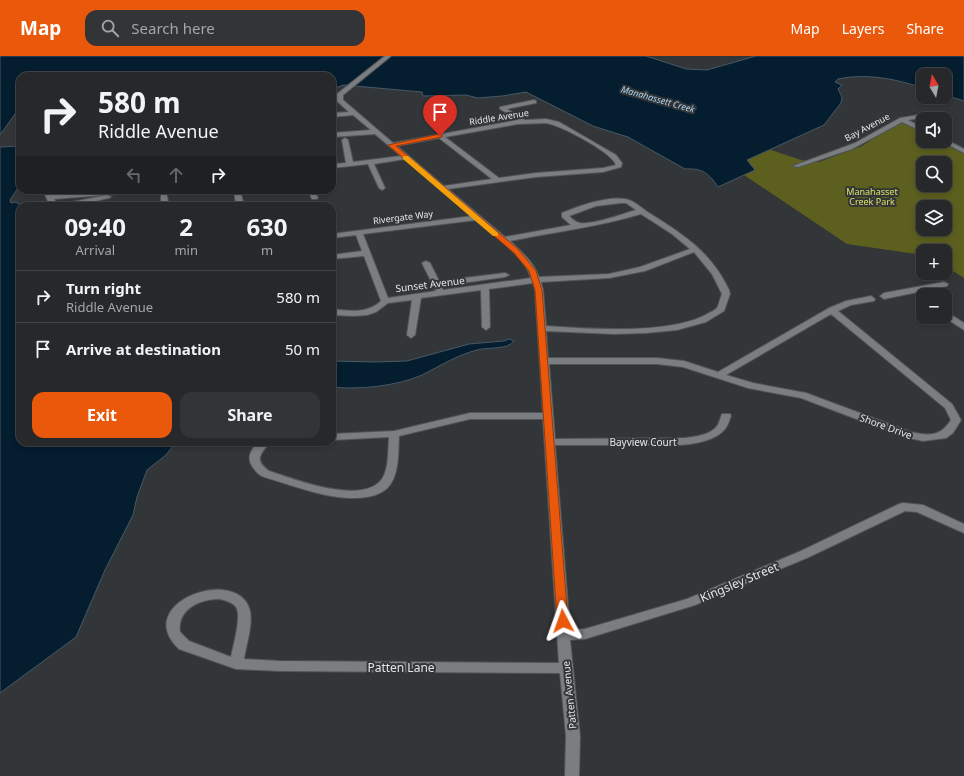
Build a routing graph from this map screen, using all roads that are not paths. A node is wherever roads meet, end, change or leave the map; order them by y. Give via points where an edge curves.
1 (388, 56) edge
2 (534, 102) dead end
3 (514, 106) junction
4 (520, 110) dead end
5 (354, 113) junction
6 (526, 113) dead end
7 (336, 115) edge
8 (916, 117) edge
9 (902, 119) junction
10 (537, 120) junction
11 (523, 121) junction
12 (916, 126) edge
13 (375, 132) junction
14 (336, 135) edge
15 (440, 136) junction
16 (345, 140) dead end
17 (391, 145) junction
18 (952, 145) edge
19 (964, 151) edge
20 (404, 157) junction
21 (370, 162) junction
22 (350, 164) junction
23 (336, 166) edge
24 (796, 166) dead end
25 (497, 180) junction
26 (382, 188) dead end
27 (441, 188) junction
28 (116, 194) edge
29 (312, 194) edge
30 (314, 198) dead end
31 (84, 202) edge
32 (642, 211) junction
33 (477, 218) junction
34 (578, 225) junction
35 (358, 233) junction
36 (336, 236) edge
37 (503, 240) junction
38 (696, 249) junction
39 (366, 253) junction
40 (336, 257) edge
41 (426, 263) dead end
42 (506, 275) dead end
43 (535, 280) junction
44 (437, 284) junction
45 (944, 284) dead end
46 (485, 288) junction
47 (913, 290) junction
48 (916, 292) edge
49 (441, 293) junction
50 (417, 296) junction
51 (884, 296) dead end
52 (871, 299) dead end
53 (385, 301) junction
54 (832, 310) junction
55 (336, 312) edge
56 (952, 319) edge
57 (486, 327) dead end
58 (964, 327) edge
59 (542, 328) junction
60 (411, 335) dead end
61 (544, 361) junction
62 (719, 375) junction
63 (548, 416) junction
64 (726, 416) dead end
65 (394, 434) junction
66 (336, 437) edge
67 (550, 442) junction
68 (261, 446) edge
69 (964, 529) edge
70 (564, 635) junction
71 (236, 664) junction
72 (566, 668) junction
73 (572, 776) edge

1 - 5 street, Patten Avenue via 340,94 339,100
2 - 3 street, Riddle Avenue
3 - 4 street, Riddle Avenue
3 - 11 street via 502,108
5 - 7 street
5 - 13 street, Patten Avenue
6 - 10 street, Riddle Avenue
8 - 9 street, Bay Avenue
9 - 12 street
9 - 24 street, Bay Avenue via 858,144
10 - 11 street, Riddle Avenue
10 - 25 street via 557,123 585,138 614,156 619,161 619,166 603,170
11 - 15 street, Riddle Avenue
13 - 14 street
13 - 17 street, Patten Avenue
15 - 17 street, Riddle Avenue
15 - 25 street
16 - 22 street
17 - 20 street, Patten Avenue
18 - 19 street
20 - 21 street
20 - 27 street, Patten Avenue
21 - 22 street
21 - 26 street
22 - 23 street
25 - 27 street
27 - 33 street, Patten Avenue
28 - 31 street
29 - 30 street
32 - 34 street via 610,221
32 - 34 street via 628,202 620,201 586,207 565,215
32 - 38 street
33 - 35 street, Rivergate Way
33 - 37 street, Patten Avenue
34 - 37 street
35 - 36 street, Rivergate Way
35 - 39 street
37 - 43 street, Patten Avenue via 528,263
38 - 43 street, Sunset Avenue via 625,274
38 - 59 street via 708,262 726,292 725,302 711,316 682,326 630,332 585,332
39 - 40 street
39 - 53 street
41 - 44 street
42 - 44 street
43 - 46 street, Sunset Avenue
43 - 59 street, Patten Avenue via 539,290
44 - 49 street
45 - 47 street
46 - 49 street, Sunset Avenue
46 - 57 street
47 - 48 street
47 - 51 street
49 - 50 street, Sunset Avenue
50 - 53 street, Sunset Avenue
50 - 60 street
52 - 54 street via 849,303
53 - 55 street, Sunset Avenue via 373,312
54 - 62 street
54 - 62 street, Shore Drive via 949,406 956,420 949,431 937,437 912,436 803,395 751,386
56 - 58 street
59 - 61 street, Patten Avenue
61 - 62 street, Shore Drive via 667,361
61 - 63 street, Patten Avenue
63 - 65 street via 470,416
63 - 67 street, Patten Avenue
64 - 67 street, Bayview Court via 721,428 694,440
65 - 66 street
65 - 68 street via 388,479 375,490 362,494 332,493 266,473 259,469 254,459 255,452
67 - 70 street, Patten Avenue
69 - 70 street, Kingsley Street via 919,508 903,507 805,554 691,602 585,634
70 - 72 street, Patten Avenue
71 - 71 street, Patten Lane via 177,640 172,632 172,626 175,616 181,609 191,601 209,595 229,596 238,601 245,616
71 - 72 street, Patten Lane
72 - 73 street, Patten Avenue via 573,736

